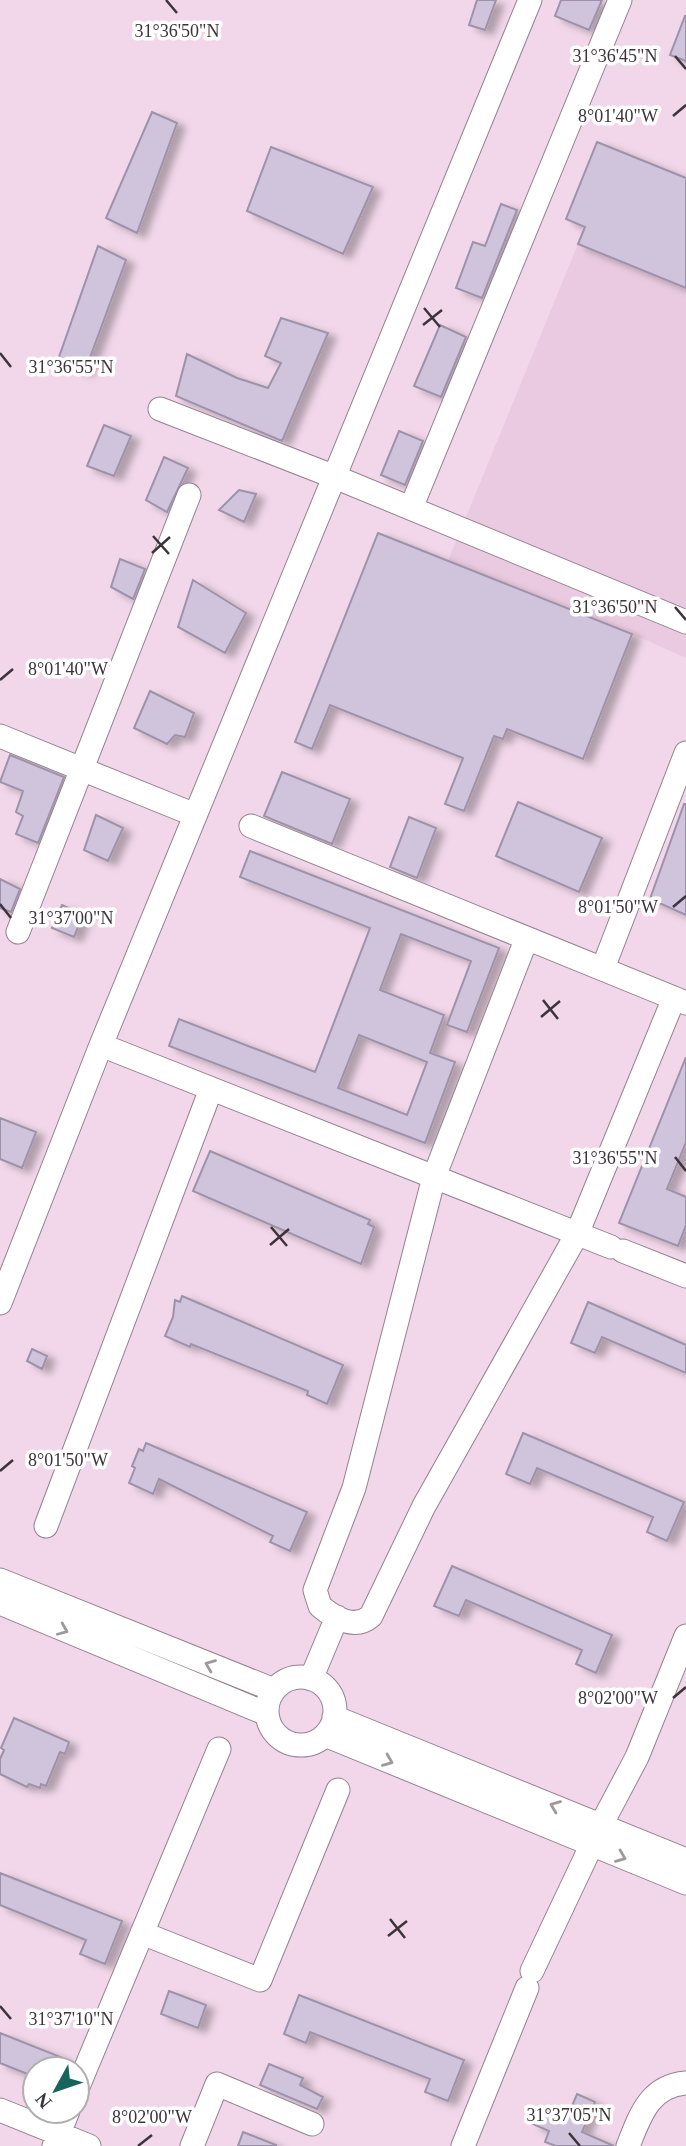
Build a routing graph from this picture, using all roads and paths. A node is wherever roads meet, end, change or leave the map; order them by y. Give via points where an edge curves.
1 (530, 0) edge
2 (620, 0) edge
3 (160, 409) dead end
4 (335, 477) junction
5 (189, 495) dead end
6 (411, 509) junction
7 (686, 622) edge
8 (0, 736) edge
9 (686, 753) edge
10 (82, 769) junction
11 (195, 815) junction
12 (251, 826) dead end
13 (18, 932) dead end
14 (526, 940) junction
15 (603, 968) junction
16 (680, 1001) edge
17 (101, 1045) junction
18 (211, 1089) junction
19 (434, 1177) junction
20 (577, 1234) junction
21 (686, 1276) edge
22 (0, 1303) edge
23 (46, 1526) dead end
24 (0, 1580) edge
25 (0, 1604) edge
26 (337, 1617) junction
27 (686, 1636) edge
28 (311, 1679) junction
29 (274, 1690) junction
30 (267, 1714) junction
31 (329, 1726) junction
32 (219, 1749) dead end
33 (338, 1790) dead end
34 (597, 1835) junction
35 (686, 1860) edge
36 (686, 1884) edge
37 (142, 1933) junction
38 (91, 2055) edge
39 (686, 2083) edge
40 (0, 2110) edge
41 (312, 2124) dead end
42 (56, 2140) edge
43 (89, 2146) edge
44 (192, 2146) edge
45 (463, 2146) edge
46 (628, 2146) edge

1 - 4 street
2 - 6 street
3 - 4 street
4 - 6 street
4 - 11 street
5 - 10 street
6 - 7 street
8 - 10 street
9 - 15 street
10 - 11 street
10 - 13 street
11 - 17 street
12 - 14 street
14 - 15 street
14 - 19 street
15 - 16 street
16 - 20 street
17 - 18 street
17 - 22 street
18 - 19 street
18 - 23 street
19 - 20 street
19 - 26 street via 354,1488 315,1590 320,1606
20 - 21 street
20 - 26 street via 424,1506 371,1616 361,1623
29 -> 24 street
25 -> 30 street
26 - 28 street
27 - 34 street via 637,1757
28 - 29 street via 287,1680
28 - 31 street via 330,1694 335,1709
29 - 30 street
30 - 31 street via 272,1730 285,1741 302,1745 310,1744
31 - 34 street
32 - 37 street
33 - 37 street via 260,1980
34 - 35 street
34 -> 36 street
34 - 45 street via 530,1979
37 - 38 street
39 - 46 street via 666,2087 651,2098
40 - 42 street
41 - 44 street via 217,2084
42 - 43 street

